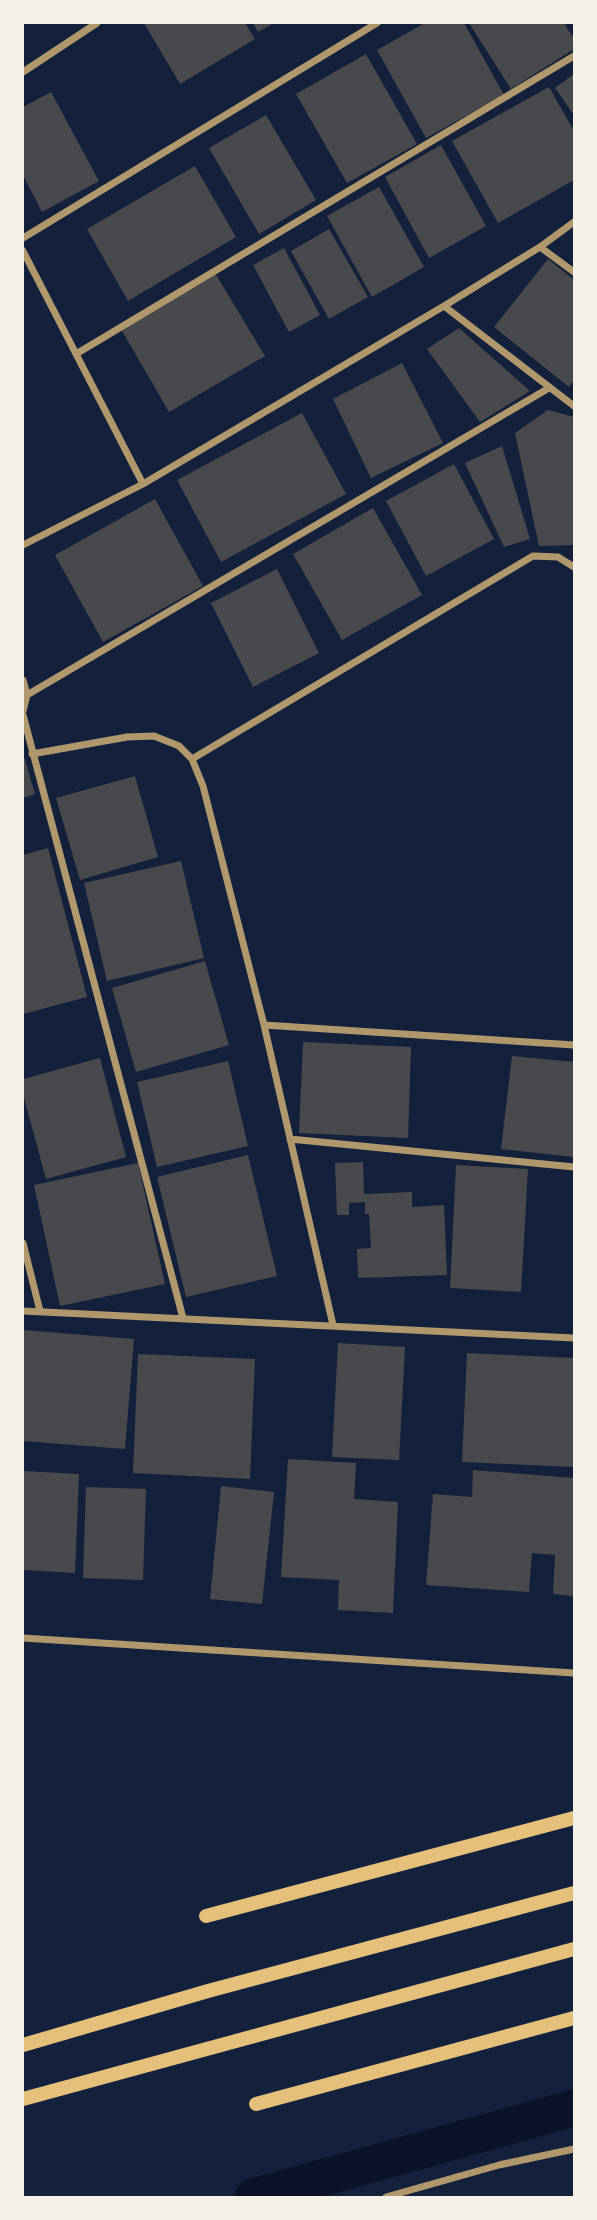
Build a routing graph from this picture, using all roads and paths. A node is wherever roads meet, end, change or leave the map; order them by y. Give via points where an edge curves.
1 (97, 23) edge
2 (377, 23) edge
3 (574, 56) edge
4 (23, 72) edge
5 (574, 222) edge
6 (23, 238) edge
7 (540, 247) junction
8 (23, 251) edge
9 (574, 272) edge
10 (444, 306) junction
11 (76, 354) junction
12 (550, 388) junction
13 (574, 406) edge
14 (143, 484) junction
15 (23, 545) edge
16 (574, 567) edge
17 (23, 680) edge
18 (27, 695) junction
19 (23, 713) edge
20 (32, 754) junction
21 (192, 759) junction
22 (264, 1025) junction
23 (574, 1045) edge
24 (290, 1139) junction
25 (574, 1167) edge
26 (23, 1242) edge
27 (23, 1311) edge
28 (40, 1311) junction
29 (183, 1318) junction
30 (333, 1325) junction
31 (574, 1338) edge
32 (23, 1638) edge
33 (574, 1673) edge
34 (574, 1818) edge
35 (574, 1893) edge
36 (206, 1916) dead end
37 (574, 1949) edge
38 (574, 2018) edge
39 (23, 2045) edge
40 (23, 2099) edge
41 (256, 2104) dead end
42 (574, 2149) edge
43 (386, 2197) edge

1 - 4 street
2 - 6 street
3 - 11 street
5 - 7 street
7 - 9 street
7 - 10 street
8 - 11 street
10 - 12 street
10 - 14 street
11 - 14 street
12 - 13 street
12 - 18 street
14 - 15 street
16 - 21 street via 558,557 533,556
17 - 18 street
18 - 19 street
19 - 20 street
20 - 21 street via 154,736 179,746
20 - 29 street
21 - 22 street via 203,786
22 - 23 street
22 - 24 street
24 - 25 street
24 - 30 street
26 - 28 street
27 - 28 street
28 - 29 street
29 - 30 street
30 - 31 street
32 - 33 street
34 - 36 main road
35 - 39 main road
37 - 40 main road
38 - 41 main road
42 - 43 street

